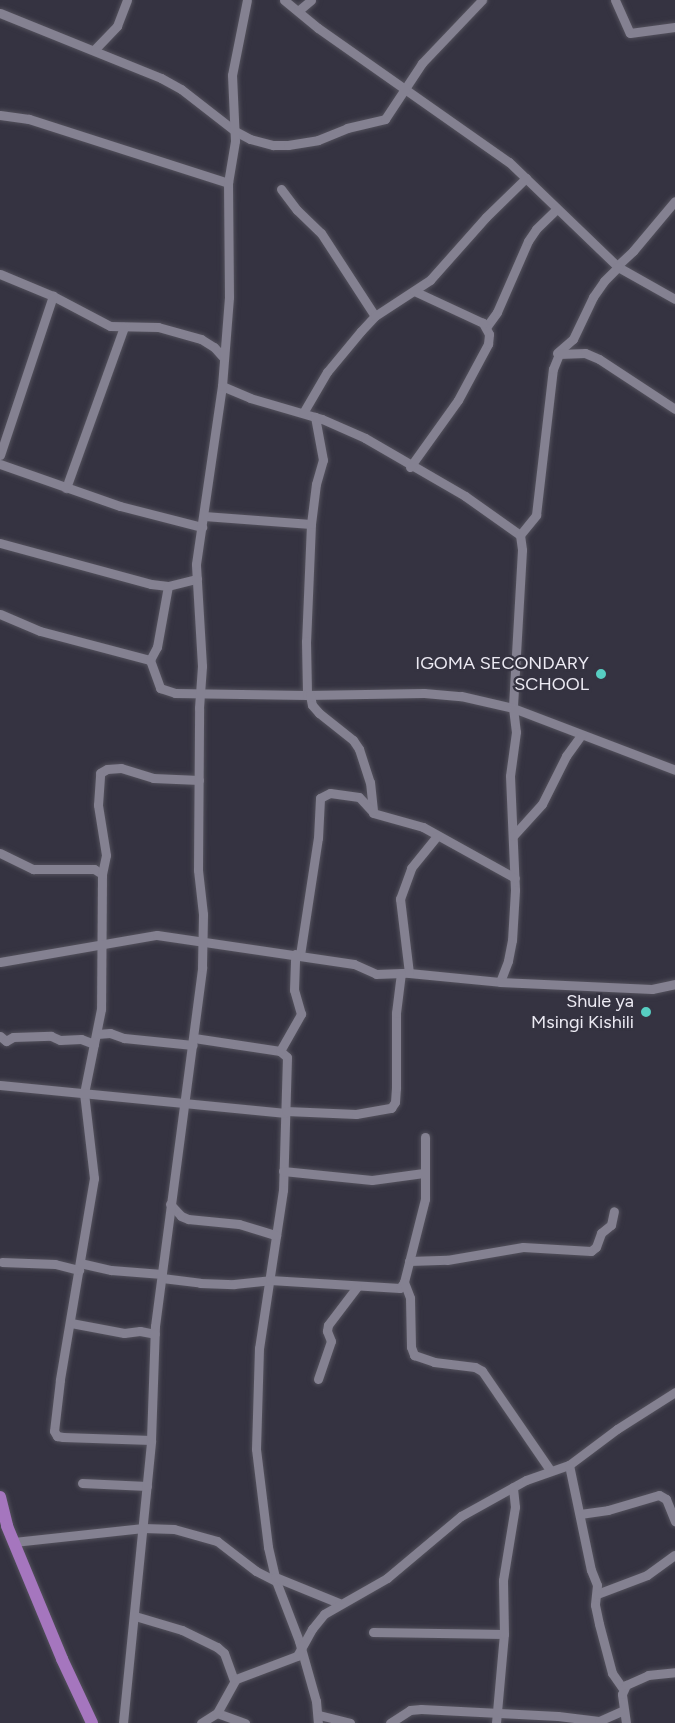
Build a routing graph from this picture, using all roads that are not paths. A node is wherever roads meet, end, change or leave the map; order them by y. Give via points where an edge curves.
1 (128, 0) edge
2 (247, 0) edge
3 (284, 0) edge
4 (311, 0) edge
5 (482, 0) edge
6 (615, 0) edge
7 (298, 11) junction
8 (0, 13) edge
9 (675, 27) edge
10 (95, 49) junction
11 (405, 89) junction
12 (0, 115) edge
13 (235, 131) junction
14 (526, 178) junction
15 (228, 183) junction
16 (281, 189) dead end
17 (675, 201) edge
18 (557, 209) junction
19 (617, 266) junction
20 (0, 274) edge
21 (414, 291) junction
22 (53, 296) junction
23 (675, 299) edge
24 (375, 316) junction
25 (487, 326) junction
26 (124, 327) junction
27 (556, 356) junction
28 (223, 357) junction
29 (222, 386) junction
30 (675, 409) edge
31 (303, 413) junction
32 (315, 417) junction
33 (0, 455) edge
34 (0, 464) edge
35 (410, 467) junction
36 (66, 488) junction
37 (204, 516) junction
38 (311, 524) junction
39 (202, 527) junction
40 (520, 535) junction
41 (0, 543) edge
42 (196, 579) junction
43 (168, 586) junction
44 (0, 614) edge
45 (150, 660) junction
46 (201, 694) junction
47 (309, 695) junction
48 (513, 708) junction
49 (581, 735) junction
50 (675, 770) edge
51 (199, 780) junction
52 (372, 810) junction
53 (437, 836) junction
54 (513, 836) junction
55 (0, 853) edge
56 (102, 874) junction
57 (514, 878) junction
58 (102, 930) junction
59 (122, 940) junction
60 (204, 941) junction
61 (101, 943) junction
62 (297, 954) junction
63 (0, 962) edge
64 (405, 973) junction
65 (500, 982) junction
66 (675, 984) edge
67 (0, 1036) edge
68 (95, 1039) junction
69 (194, 1042) junction
70 (280, 1051) junction
71 (0, 1085) edge
72 (84, 1093) junction
73 (186, 1102) junction
74 (286, 1112) junction
75 (425, 1137) dead end
76 (283, 1171) junction
77 (424, 1173) junction
78 (170, 1204) junction
79 (614, 1211) dead end
80 (276, 1235) junction
81 (409, 1261) junction
82 (2, 1262) dead end
83 (80, 1267) junction
84 (162, 1276) junction
85 (270, 1280) junction
86 (404, 1282) junction
87 (357, 1287) junction
88 (71, 1323) junction
89 (155, 1334) junction
90 (318, 1379) dead end
91 (675, 1392) edge
92 (151, 1440) junction
93 (569, 1465) junction
94 (550, 1470) junction
95 (82, 1483) dead end
96 (147, 1486) junction
97 (513, 1487) junction
98 (0, 1497) edge
99 (580, 1514) junction
100 (675, 1521) edge
101 (4, 1526) edge
102 (143, 1528) junction
103 (14, 1542) junction
104 (675, 1555) edge
105 (275, 1579) junction
106 (597, 1594) junction
107 (339, 1604) junction
108 (135, 1616) junction
109 (373, 1632) dead end
110 (504, 1634) junction
111 (302, 1651) junction
112 (675, 1672) edge
113 (234, 1680) junction
114 (623, 1689) junction
115 (624, 1710) junction
116 (216, 1713) junction
117 (496, 1713) junction
118 (319, 1719) edge
119 (92, 1723) edge
120 (123, 1723) edge
121 (201, 1723) edge
122 (245, 1723) edge
123 (350, 1723) edge
124 (390, 1723) edge
125 (496, 1723) edge
126 (626, 1723) edge

1 - 10 street via 117,26
2 - 13 street via 232,75
3 - 7 street
4 - 7 street
5 - 11 street via 422,63
6 - 9 street via 630,33
7 - 11 street
8 - 10 street
10 - 13 street via 182,89
11 - 13 street via 382,121 347,128 318,140 273,145
11 - 14 street
12 - 15 street via 29,119
13 - 15 street
14 - 18 street
14 - 21 street via 430,280
15 - 28 street via 229,297
16 - 24 street via 321,233
17 - 19 street
18 - 19 street
18 - 25 street via 528,241
19 - 23 street
19 - 27 street via 593,297 573,339
20 - 22 street
21 - 24 street
21 - 25 street
22 - 26 street via 110,326
22 - 33 street
24 - 31 street via 341,352
25 - 35 street via 488,345 477,366
26 - 28 street via 173,330 208,342
26 - 36 street
27 - 30 street via 585,353 599,359
27 - 40 street via 536,515
28 - 29 street
29 - 31 street
29 - 37 street
31 - 32 street
32 - 35 street via 365,438
32 - 38 street via 323,460
34 - 36 street
35 - 40 street via 465,496
36 - 39 street
37 - 38 street
37 - 39 street
38 - 47 street via 306,641
39 - 42 street
40 - 48 street
41 - 43 street
42 - 43 street
42 - 46 street
43 - 45 street via 157,647
44 - 45 street via 40,631
45 - 46 street via 163,690
46 - 47 street
46 - 51 street
47 - 48 street via 444,693
47 - 52 street via 319,713 359,749 370,782
48 - 49 street
48 - 54 street
49 - 50 street
49 - 54 street via 542,804
51 - 56 street via 153,778 122,768 100,773 98,805 106,855
51 - 60 street via 198,870
52 - 53 street via 414,823
52 - 62 street via 359,797 330,793 320,798 318,838
53 - 57 street
53 - 64 street via 411,868 400,899
54 - 57 street
55 - 56 street via 33,869 94,869
56 - 58 street
57 - 65 street via 512,940
58 - 59 street
58 - 61 street
59 - 60 street via 157,934
59 - 61 street
60 - 62 street
60 - 69 street
61 - 63 street
61 - 68 street via 101,1009
62 - 64 street via 354,964 376,974
62 - 70 street via 294,990 301,1014
64 - 65 street
64 - 74 street via 396,1013 396,1088 391,1108 356,1114
65 - 66 street via 652,989
67 - 68 street via 6,1041 13,1037 51,1035 60,1040
68 - 69 street via 110,1033 124,1038
68 - 72 street
69 - 70 street
69 - 73 street
70 - 74 street via 287,1057
71 - 72 street
72 - 73 street
72 - 83 street via 94,1178
73 - 74 street
73 - 78 street
74 - 76 street
75 - 77 street
76 - 77 street via 360,1179
76 - 80 street
77 - 81 street via 424,1199
78 - 80 street via 188,1219 239,1224
78 - 84 street
79 - 81 street via 611,1225 601,1233 591,1251 523,1247 447,1260
80 - 85 street
81 - 86 street
82 - 83 street
83 - 84 street
83 - 88 street
84 - 85 street via 234,1284
84 - 89 street
85 - 87 street
85 - 105 street via 259,1348 256,1449
86 - 87 street via 394,1289
86 - 94 street via 410,1298 414,1355 482,1371
87 - 90 street via 328,1325 331,1341
88 - 89 street via 124,1333
88 - 92 street via 55,1434
89 - 92 street
91 - 93 street via 610,1433
92 - 96 street
93 - 94 street
93 - 99 street
94 - 97 street
95 - 96 street
96 - 102 street
97 - 107 street via 461,1516 387,1578
97 - 110 street via 515,1507 503,1580
98 - 101 main road
99 - 100 street via 659,1495 666,1499
99 - 106 street
101 - 103 main road
102 - 103 street
102 - 105 street via 174,1529 217,1541 256,1571
102 - 108 street
103 - 119 main road
104 - 106 street via 646,1575
105 - 107 street
105 - 111 street
106 - 114 street via 595,1605 612,1673
107 - 111 street via 316,1623
108 - 113 street via 182,1630 217,1647 224,1653
108 - 120 street
109 - 110 street
110 - 117 street
111 - 113 street via 292,1659
111 - 118 street
112 - 114 street via 648,1675
113 - 116 street
114 - 115 street
115 - 117 street via 599,1721
115 - 126 street
116 - 121 street
116 - 122 street
117 - 124 street via 410,1710
117 - 125 street
118 - 123 street

